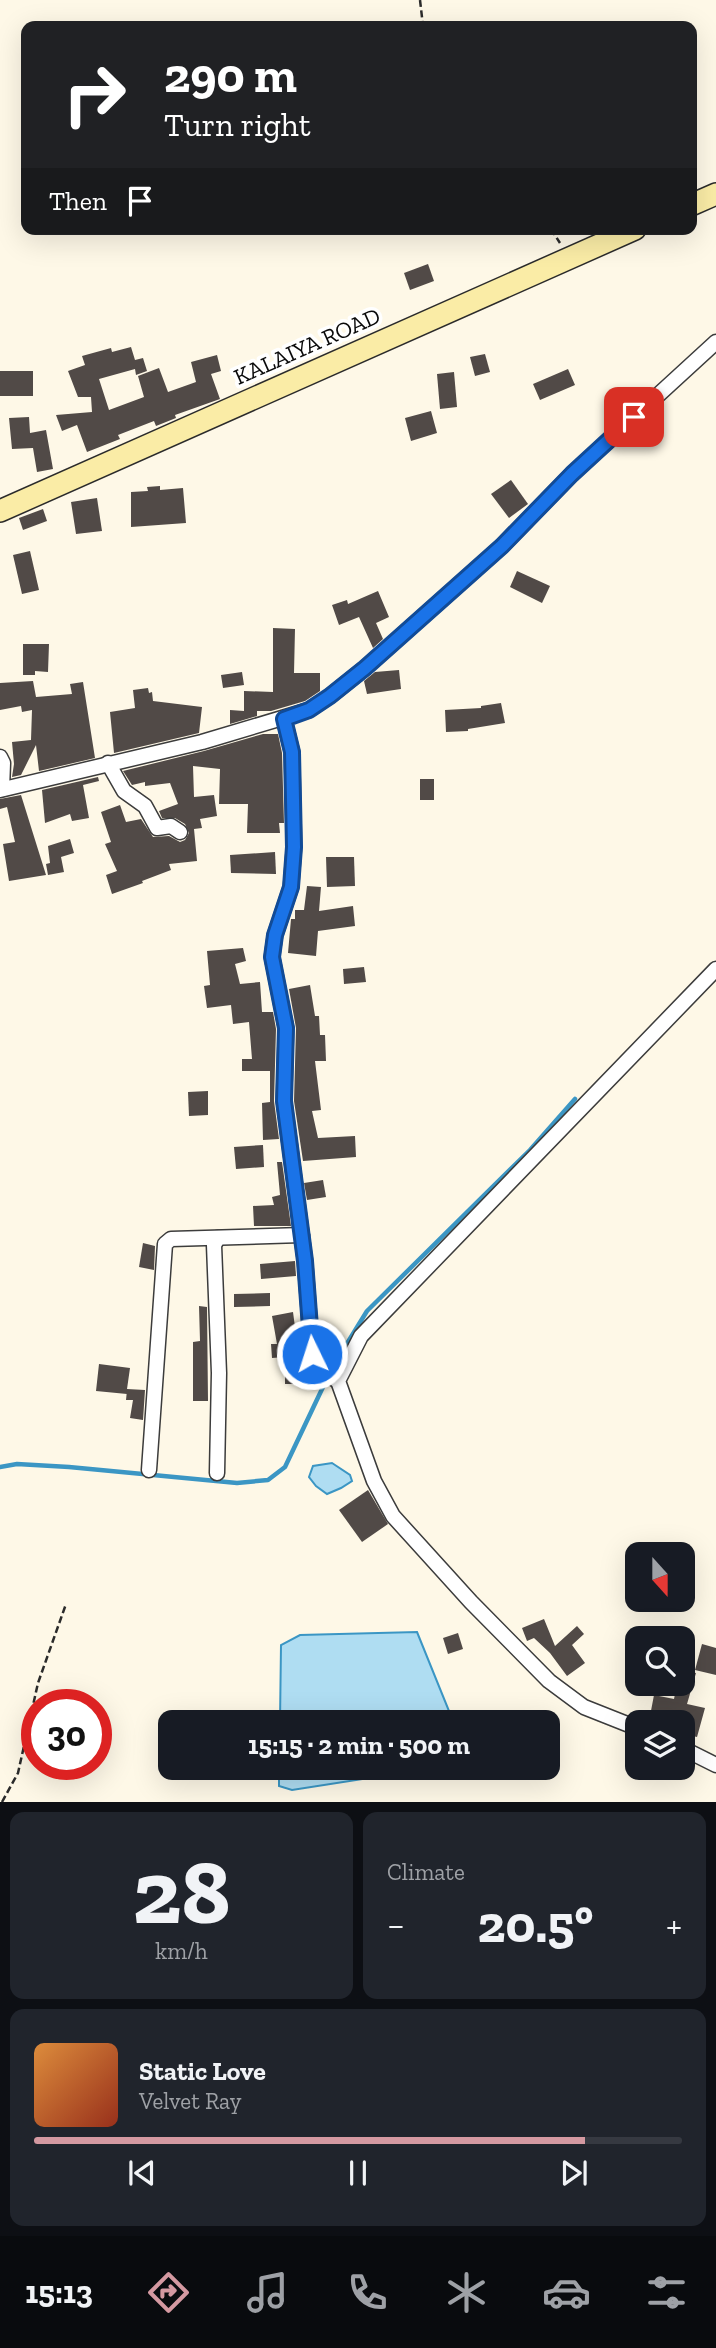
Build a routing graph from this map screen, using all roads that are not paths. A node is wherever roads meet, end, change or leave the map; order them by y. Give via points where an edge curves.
1 (716, 194) edge
2 (697, 202) edge
3 (621, 235) edge
4 (716, 342) edge
5 (0, 511) edge
6 (284, 719) junction
7 (0, 757) edge
8 (108, 763) junction
9 (1, 790) edge
10 (180, 832) dead end
11 (716, 969) edge
12 (302, 1235) junction
13 (218, 1238) junction
14 (331, 1378) junction
15 (149, 1469) dead end
16 (217, 1473) dead end
17 (625, 1723) edge
18 (695, 1754) edge
19 (716, 1765) edge

1 - 2 main road
3 - 5 main road, KALAIYA ROAD
4 - 6 street via 572,474 502,546 365,668 320,703
6 - 8 street
6 - 12 street via 292,752 294,847 291,887 272,957 286,1028 284,1101
7 - 9 street
8 - 9 street
8 - 10 street via 124,790 145,806 157,828 171,826
11 - 14 street via 361,1336
12 - 13 street
12 - 14 street via 312,1354
13 - 15 street via 171,1238 165,1244
13 - 16 street via 214,1245
14 - 17 street via 393,1516 549,1681 584,1707
18 - 19 street

